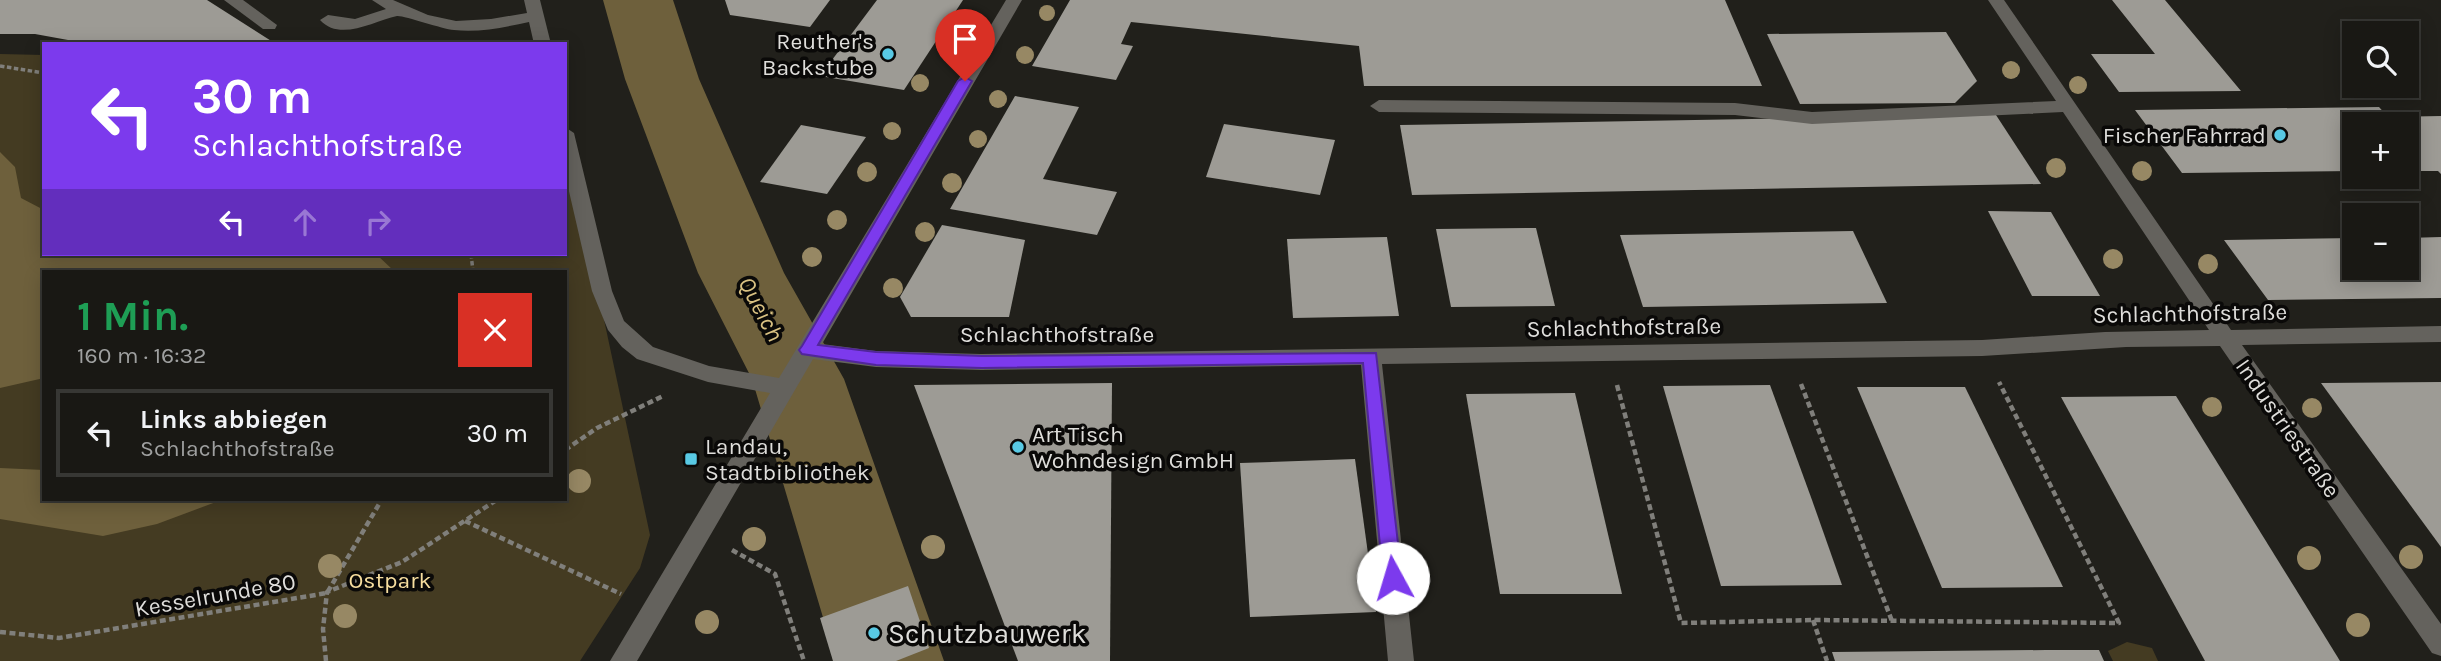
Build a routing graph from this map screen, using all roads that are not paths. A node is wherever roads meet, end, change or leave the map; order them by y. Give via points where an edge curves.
1 (232, 0) edge
2 (380, 0) edge
3 (1014, 0) edge
4 (1996, 0) edge
5 (534, 8) edge
6 (399, 9) junction
7 (328, 20) dead end
8 (269, 25) dead end
9 (542, 42) edge
10 (1379, 106) dead end
11 (2070, 106) junction
12 (567, 142) edge
13 (2441, 334) edge
14 (2226, 338) junction
15 (807, 350) junction
16 (1371, 357) junction
17 (786, 388) junction
18 (2441, 646) edge
19 (623, 661) edge
20 (1401, 661) edge

1 - 8 street
2 - 6 street
3 - 15 street
4 - 11 street, Industriestraße
5 - 6 street via 492,26 452,27
5 - 9 street
6 - 7 street via 358,25 341,26
10 - 11 street via 1735,109 1812,118
11 - 14 street, Industriestraße
12 - 17 street via 602,291 615,325 629,341 645,353 708,374
13 - 14 street, Schlachthofstraße
14 - 16 street, Schlachthofstraße via 2063,341 2044,347
14 - 18 street, Industriestraße
15 - 16 street, Schlachthofstraße via 876,359 982,362
15 - 17 street
16 - 20 street
17 - 19 street

